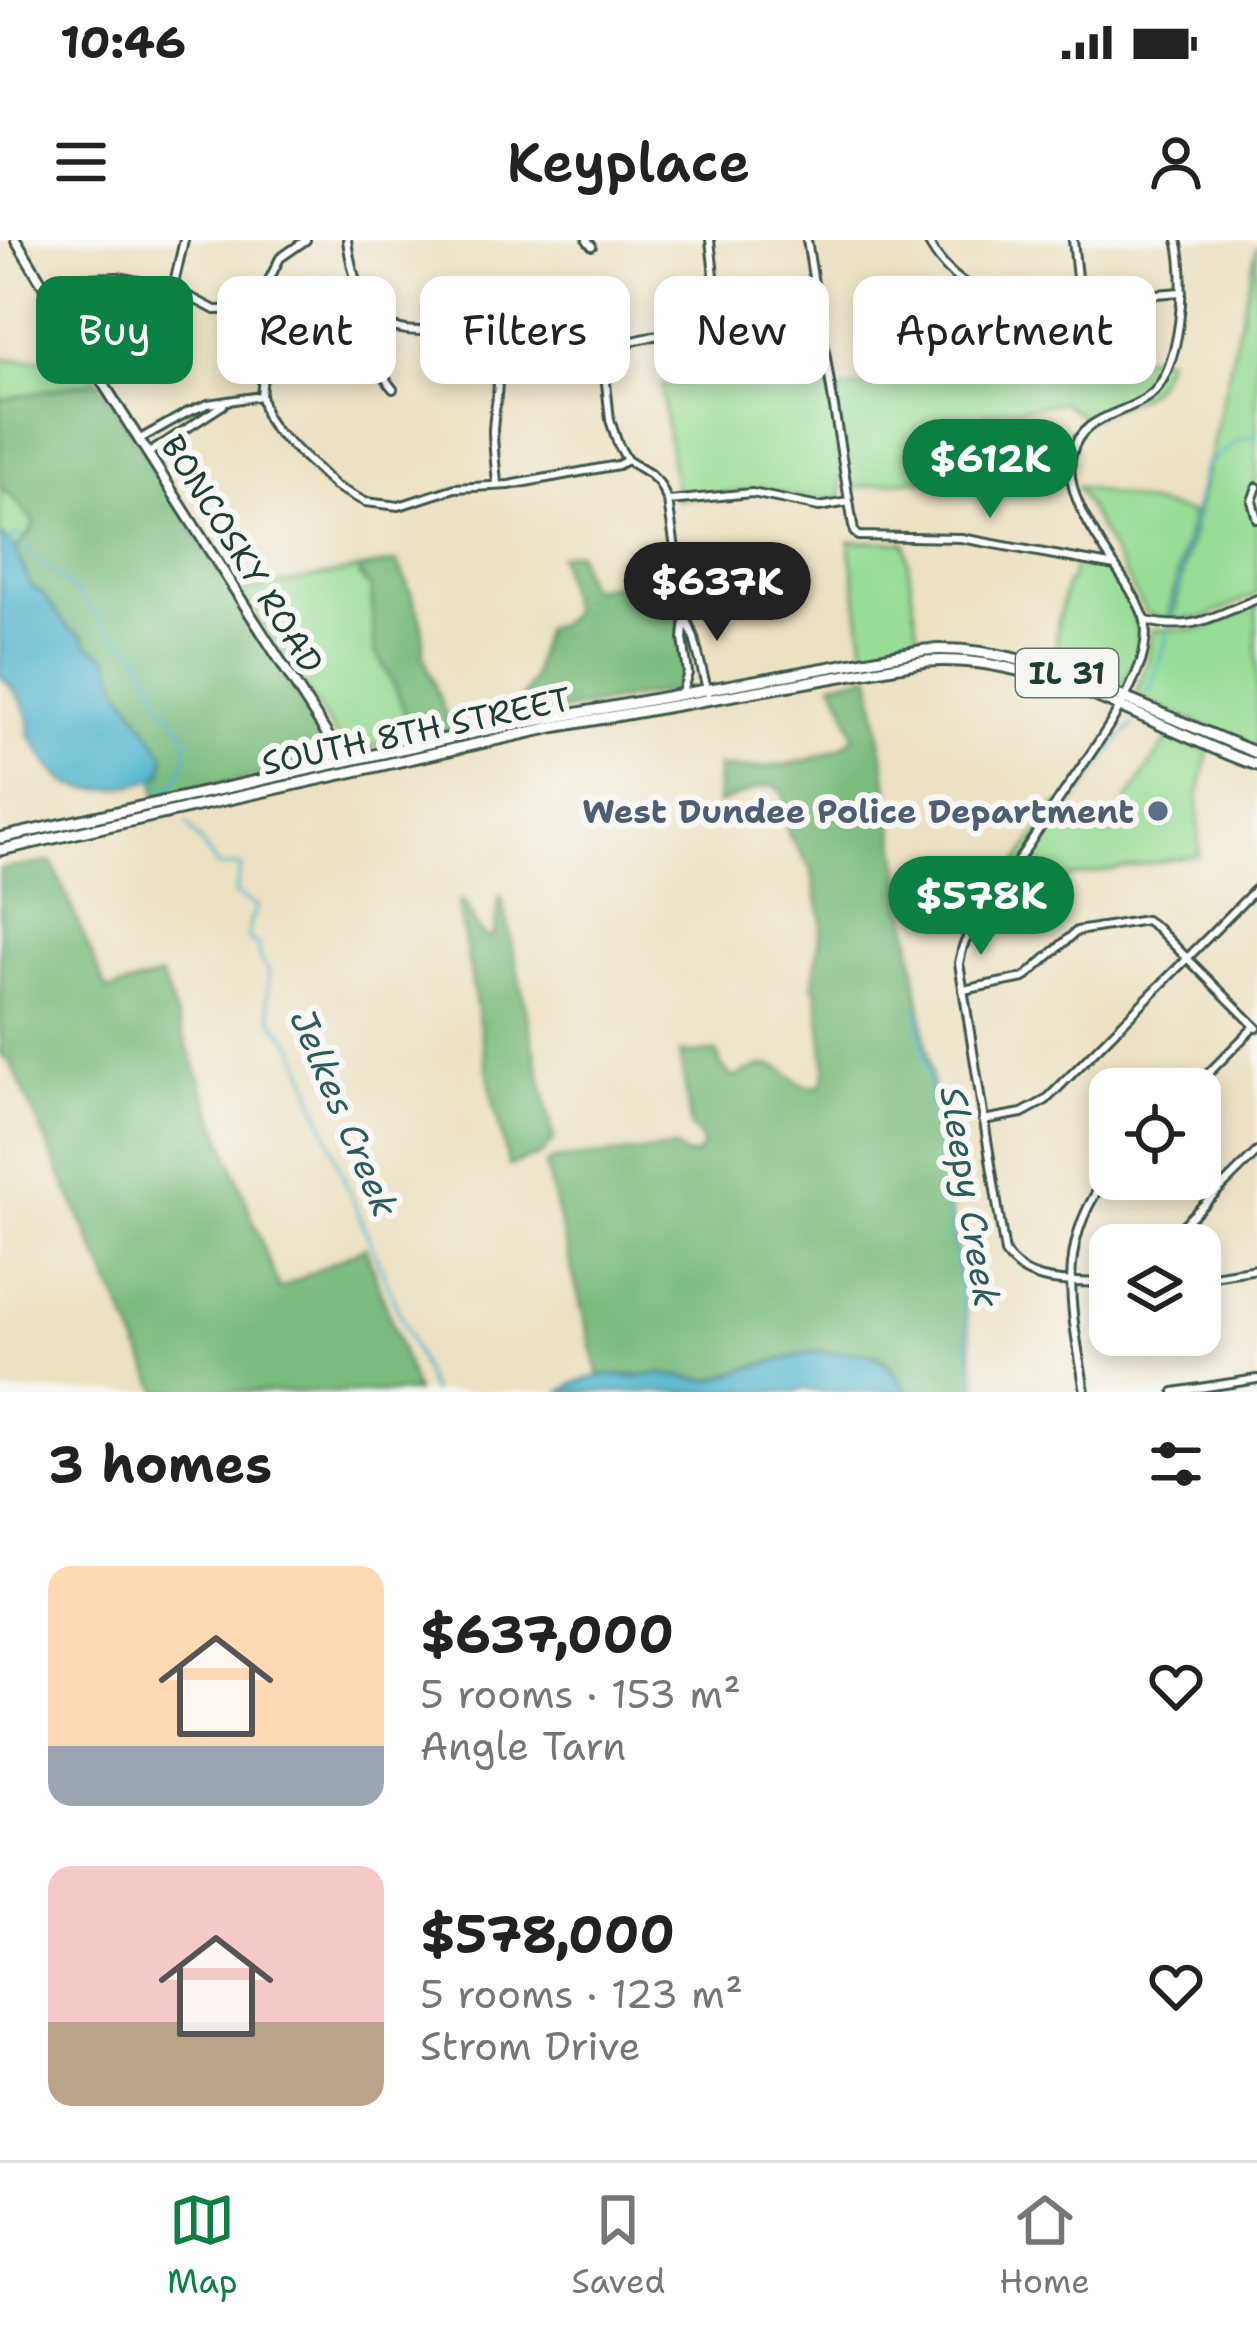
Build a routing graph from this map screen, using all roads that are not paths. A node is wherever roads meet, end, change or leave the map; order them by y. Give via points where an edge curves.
1 (16, 240) edge
2 (184, 240) edge
3 (306, 240) edge
4 (347, 240) edge
5 (710, 240) edge
6 (807, 240) edge
7 (927, 240) edge
8 (1073, 240) edge
9 (1178, 240) edge
10 (176, 276) edge
11 (270, 276) edge
12 (355, 276) edge
13 (714, 276) edge
14 (813, 276) edge
15 (957, 276) edge
16 (1077, 276) edge
17 (1182, 292) junction
18 (1156, 293) edge
19 (829, 378) edge
20 (262, 384) edge
21 (388, 384) edge
22 (497, 384) edge
23 (607, 384) edge
24 (393, 389) dead end
25 (261, 396) junction
26 (226, 403) junction
27 (140, 439) junction
28 (149, 453) junction
29 (628, 460) junction
30 (496, 485) junction
31 (1257, 487) edge
32 (668, 501) junction
33 (849, 502) junction
34 (1257, 519) edge
35 (1115, 566) junction
36 (1257, 599) edge
37 (685, 617) junction
38 (1146, 621) junction
39 (682, 692) junction
40 (708, 694) junction
41 (1122, 703) junction
42 (1257, 753) edge
43 (1257, 765) edge
44 (347, 768) junction
45 (0, 838) edge
46 (0, 850) edge
47 (1257, 888) edge
48 (1187, 958) junction
49 (963, 990) junction
50 (1256, 1026) edge
51 (1214, 1068) edge
52 (983, 1120) junction
53 (1257, 1152) edge
54 (1091, 1200) edge
55 (1185, 1224) edge
56 (1257, 1269) edge
57 (1221, 1275) edge
58 (1069, 1280) junction
59 (1089, 1281) edge
60 (1257, 1379) edge
61 (1085, 1392) edge
62 (1174, 1392) edge

1 - 27 street, BONCOSKY ROAD
2 - 10 street
3 - 11 street
4 - 12 street
5 - 13 street
6 - 14 street
7 - 15 street
8 - 16 street
9 - 17 street
17 - 18 street
17 - 35 street via 1161,384 1086,429 1072,455 1075,497
19 - 33 street
20 - 25 street
21 - 24 street
22 - 30 street
23 - 29 street via 610,420
25 - 26 street
25 - 30 street via 287,443 365,502 399,506
26 - 27 street via 188,412
26 - 28 street
27 - 28 street, BONCOSKY ROAD
28 - 44 street, BONCOSKY ROAD
29 - 30 street
29 - 32 street via 650,473
31 - 34 street
32 - 33 street via 752,493 819,507
32 - 37 street
33 - 35 street via 858,536 962,538
35 - 38 street
36 - 38 street via 1210,620
37 - 39 street
37 - 40 street
38 - 41 street via 1143,656
39 - 40 main road, SOUTH 8TH STREET / IL 31
39 - 44 main road, SOUTH 8TH STREET / IL 31 via 491,728
40 - 41 main road, SOUTH 8TH STREET / IL 31 via 899,653 969,650 1045,665
40 - 44 main road, SOUTH 8TH STREET
41 - 42 main road, SOUTH 8TH STREET / IL 31
41 - 43 main road, SOUTH 8TH STREET
41 - 49 street via 966,938
44 - 45 main road, SOUTH 8TH STREET / IL 31
44 - 46 main road, SOUTH 8TH STREET
47 - 48 street
48 - 49 street via 1152,923 1136,921 1077,931 1024,978
48 - 50 street
48 - 52 street via 1043,1102
49 - 52 street
50 - 51 street
52 - 58 street via 1006,1255 1038,1277
53 - 55 street
54 - 58 street
56 - 57 street
58 - 59 street
58 - 61 street
60 - 62 street

